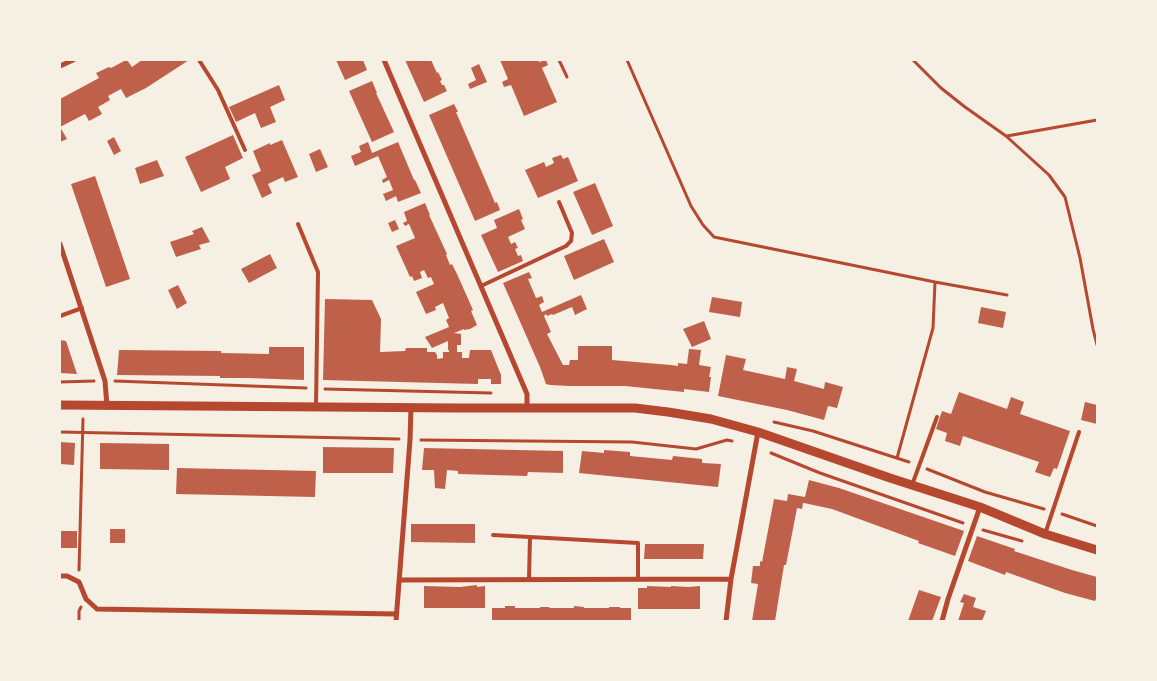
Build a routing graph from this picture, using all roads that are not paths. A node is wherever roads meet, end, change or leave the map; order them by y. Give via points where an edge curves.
1 (73, 60) edge
2 (199, 60) edge
3 (384, 60) edge
4 (60, 66) edge
5 (245, 150) dead end
6 (559, 202) dead end
7 (298, 224) dead end
8 (60, 244) edge
9 (481, 286) junction
10 (82, 308) junction
11 (60, 316) edge
12 (60, 405) edge
13 (107, 406) junction
14 (316, 406) junction
15 (411, 407) junction
16 (528, 408) junction
17 (936, 417) dead end
18 (758, 432) junction
19 (1078, 432) dead end
20 (912, 485) junction
21 (980, 507) junction
22 (1045, 534) junction
23 (493, 535) dead end
24 (530, 537) junction
25 (1097, 550) edge
26 (60, 576) edge
27 (529, 579) junction
28 (638, 579) junction
29 (731, 579) junction
30 (400, 580) junction
31 (396, 614) junction
32 (396, 621) edge
33 (726, 621) edge
34 (942, 621) edge

1 - 4 street
2 - 5 lane via 218,90
3 - 9 street
6 - 9 lane via 572,234 571,241
7 - 14 lane via 318,272
8 - 10 street
9 - 16 street via 527,394
10 - 11 lane
10 - 13 street via 105,381
12 - 13 street
13 - 14 street
14 - 15 street
15 - 16 street
15 - 30 street
16 - 18 street via 635,408 711,419
17 - 20 lane
18 - 20 street
18 - 29 street
19 - 22 lane
20 - 21 street
21 - 22 street
21 - 34 street
22 - 25 street
23 - 24 lane
24 - 27 lane
24 - 28 lane via 638,543
26 - 31 street via 79,582 86,599 97,609
27 - 28 street
27 - 30 street
28 - 29 street
29 - 33 street
30 - 31 street
31 - 32 street

